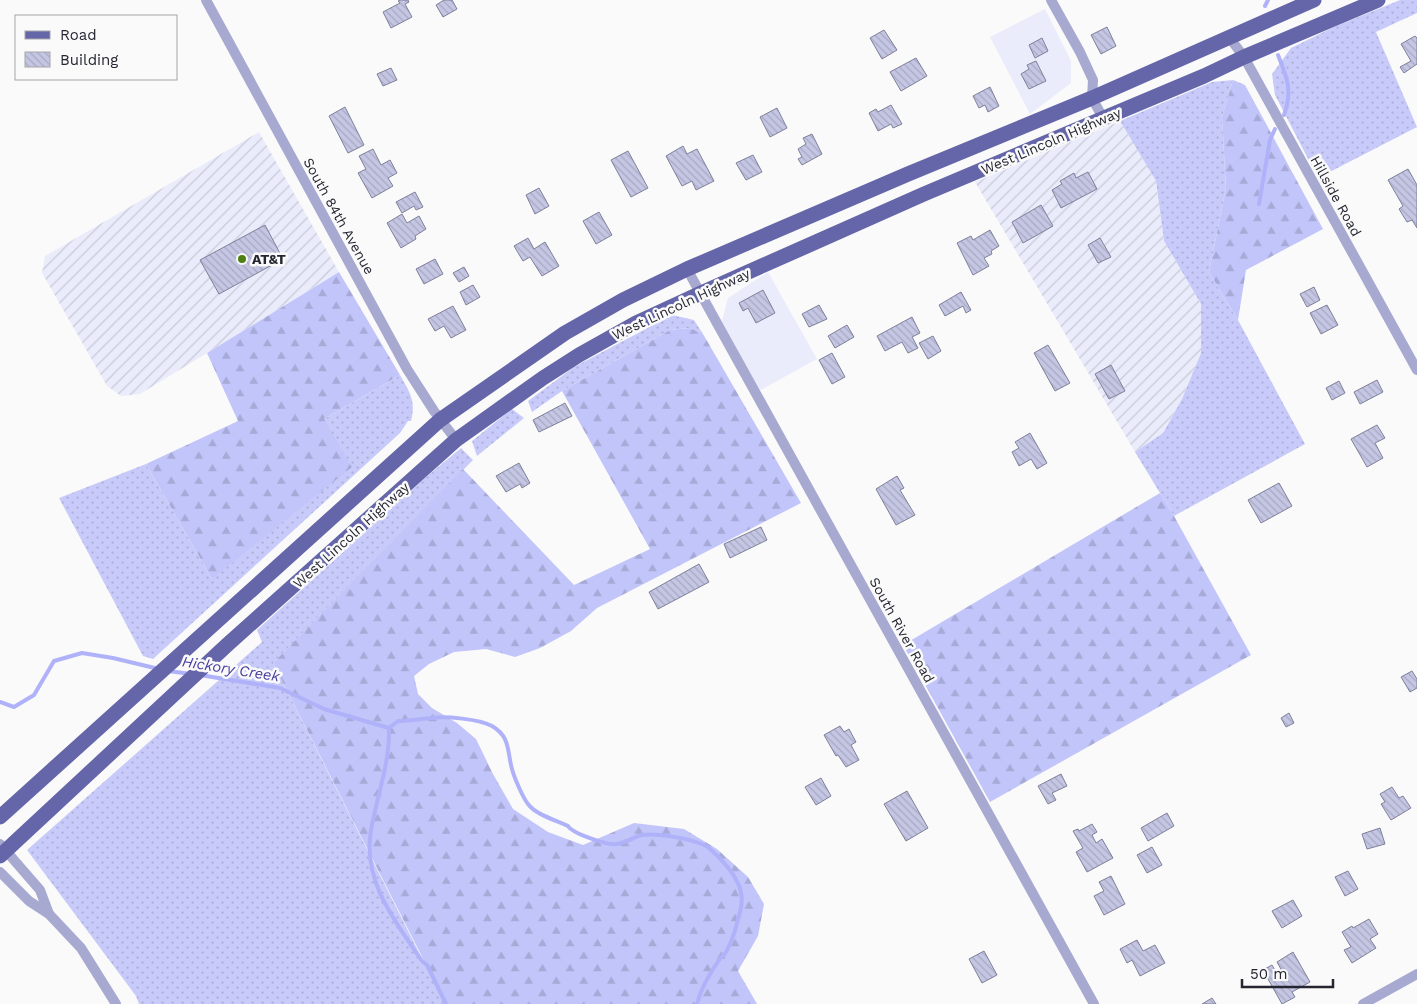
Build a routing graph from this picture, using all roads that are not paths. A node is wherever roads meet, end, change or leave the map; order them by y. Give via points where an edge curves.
1 (206, 0) edge
2 (1051, 0) edge
3 (1314, 0) edge
4 (1378, 0) edge
5 (1229, 37) junction
6 (1244, 57) junction
7 (1092, 98) junction
8 (1103, 118) junction
9 (687, 269) junction
10 (701, 293) junction
11 (1417, 370) edge
12 (440, 420) junction
13 (456, 440) junction
14 (0, 818) edge
15 (2, 851) edge
16 (0, 872) edge
17 (49, 914) junction
18 (1417, 974) edge
19 (116, 1004) edge
20 (1094, 1004) edge
21 (1363, 1004) edge

1 - 12 street, South 84th Avenue via 407,369
2 - 7 street via 1093,80
3 - 5 main road, West Lincoln Highway
4 - 6 main road, West Lincoln Highway
5 - 6 street, Hillside Road
5 - 7 main road, West Lincoln Highway
6 - 8 main road, West Lincoln Highway
6 - 11 street, Hillside Road
7 - 8 street
7 - 9 main road, West Lincoln Highway
8 - 10 main road, West Lincoln Highway
9 - 10 street, South River Road
9 - 12 main road, West Lincoln Highway via 565,333
10 - 13 main road, West Lincoln Highway via 636,323 580,355
10 - 20 street, South River Road
12 - 13 street, South 84th Avenue
12 - 14 main road, West Lincoln Highway
13 - 15 main road, West Lincoln Highway
15 - 17 street via 40,890
16 - 17 street via 29,901
17 - 19 street via 81,948
18 - 21 street

